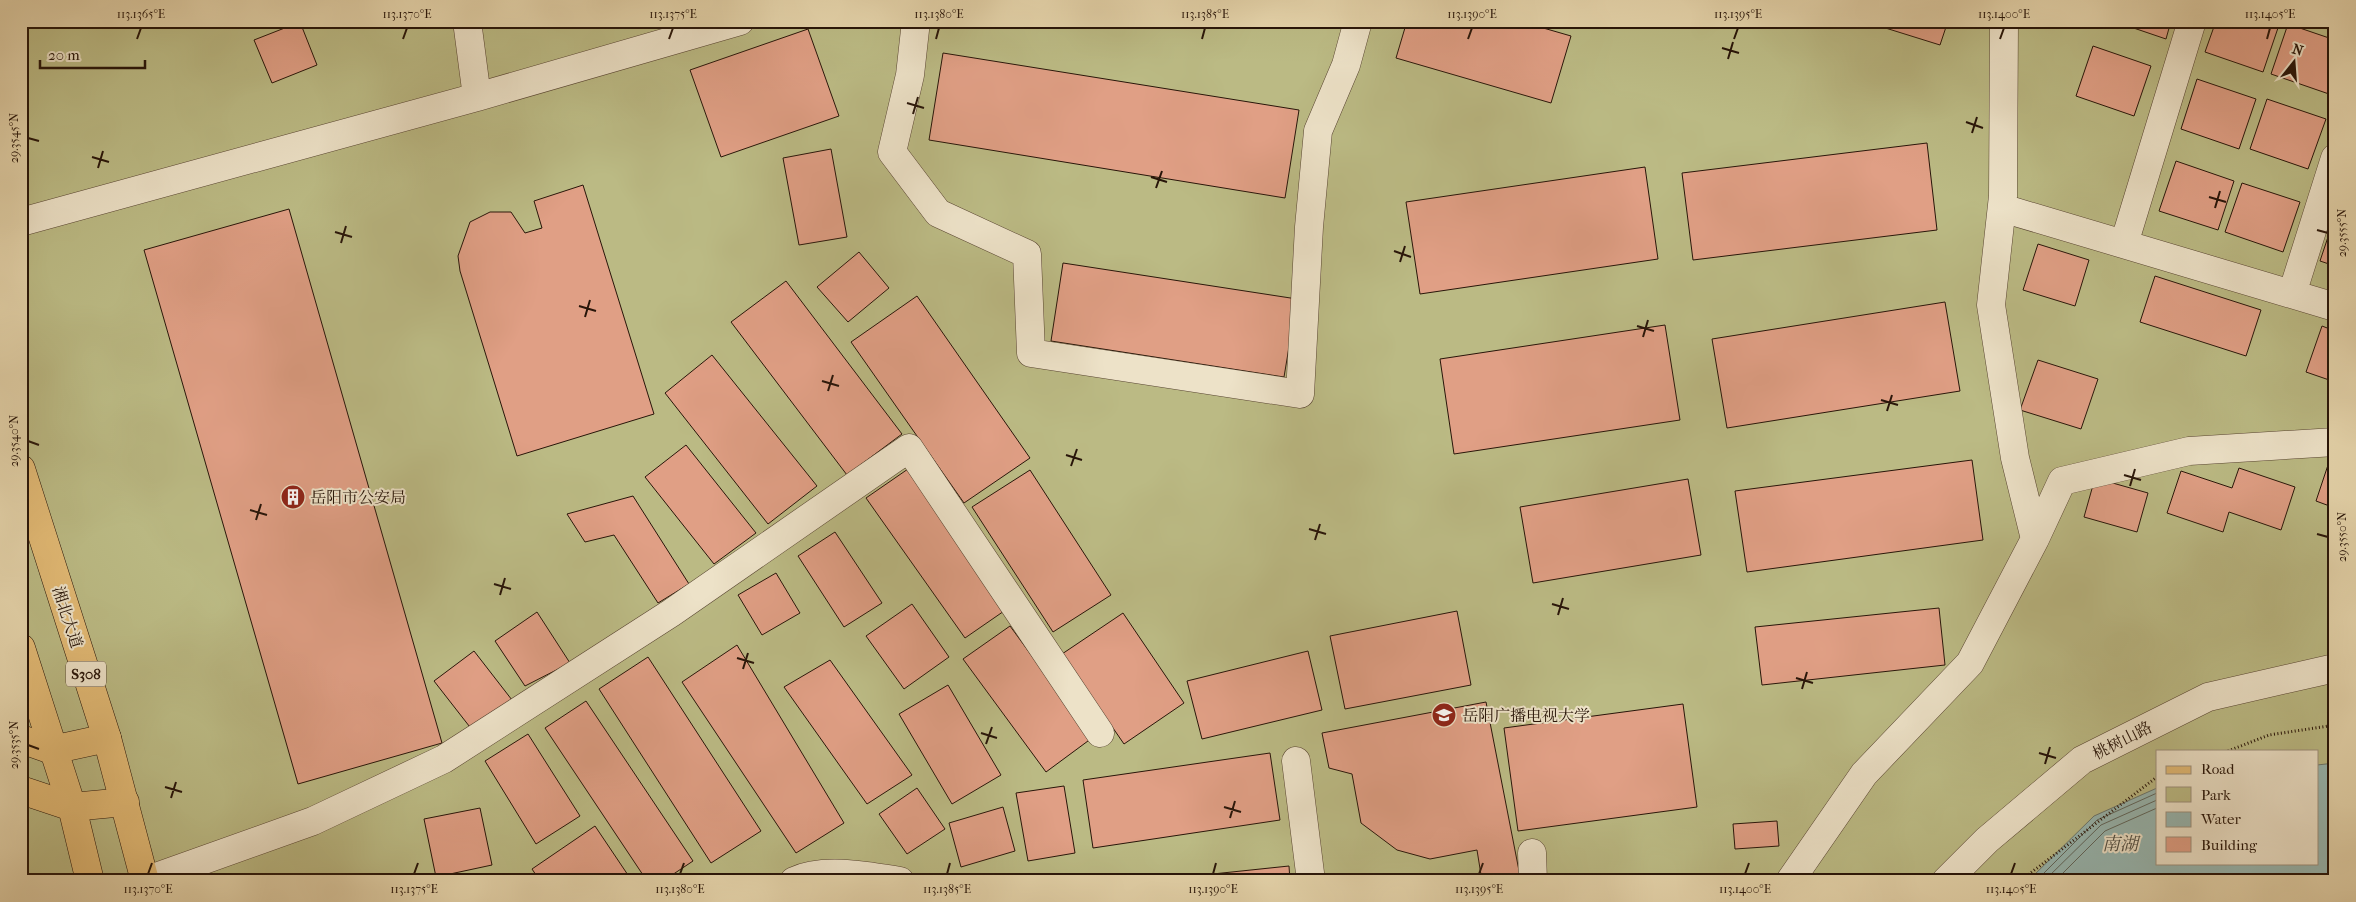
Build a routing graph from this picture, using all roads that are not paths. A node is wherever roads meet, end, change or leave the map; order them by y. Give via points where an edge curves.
1 (467, 21) edge
2 (740, 21) edge
3 (916, 21) edge
4 (1358, 21) edge
5 (2004, 21) edge
6 (2192, 21) edge
7 (477, 97) junction
8 (2335, 158) edge
9 (2002, 208) junction
10 (21, 222) edge
11 (2124, 244) junction
12 (2292, 294) junction
13 (2335, 307) edge
14 (2335, 442) edge
15 (21, 470) edge
16 (2035, 539) junction
17 (21, 648) edge
18 (2335, 668) edge
19 (1100, 733) dead end
20 (107, 738) junction
21 (21, 739) edge
22 (52, 750) junction
23 (1296, 761) dead end
24 (21, 790) edge
25 (125, 802) junction
26 (72, 807) junction
27 (1532, 853) dead end
28 (78, 881) edge
29 (90, 881) edge
30 (145, 881) edge
31 (794, 881) edge
32 (900, 881) edge
33 (1311, 881) edge
34 (1533, 881) edge
35 (1790, 881) edge
36 (1946, 881) edge

1 - 7 street
2 - 7 street
3 - 4 street via 910,76 892,152 938,213 1027,254 1031,353 1300,394 1318,131 1346,65
5 - 9 street
6 - 11 street
7 - 10 street
8 - 12 street
9 - 11 street
9 - 16 street via 1992,305 2015,458
11 - 12 street
12 - 13 street
14 - 16 street via 2189,451 2062,481
15 - 20 main road, 湘北大道 / S308
16 - 35 street via 1970,664 1864,774
17 - 22 main road
18 - 36 street, 桃树山路 via 2208,697 2082,760 1986,840
19 - 30 street via 909,448 672,613 444,759 313,822
20 - 22 main road
20 - 25 main road, 湘北大道 / S308
21 - 22 main road
22 - 26 main road
23 - 33 street
24 - 26 main road
25 - 26 main road
25 - 30 main road, 湘北大道 / S308
26 - 28 main road
26 - 29 main road
27 - 34 street
31 - 32 street via 807,875 860,875

